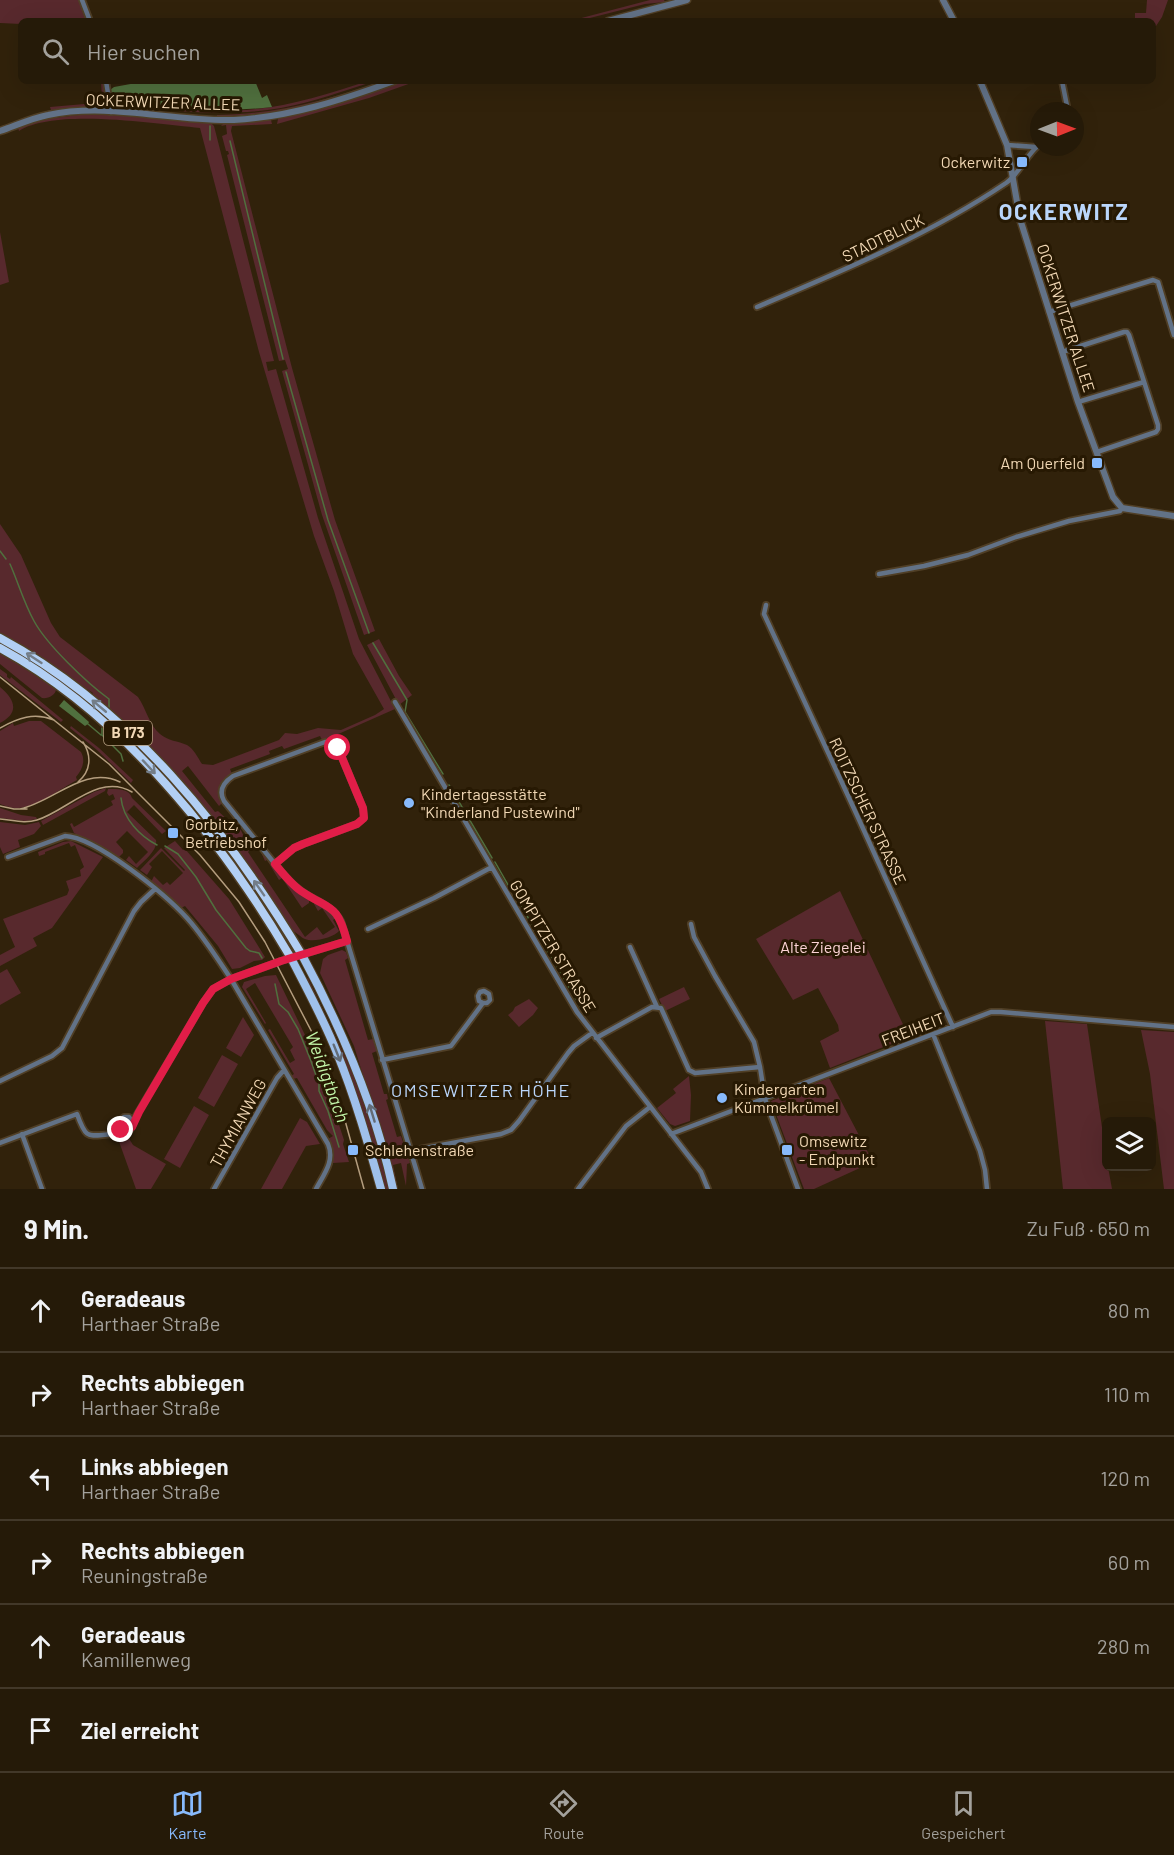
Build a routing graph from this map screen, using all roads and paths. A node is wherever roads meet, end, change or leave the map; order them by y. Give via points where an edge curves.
1 (82, 0) edge
2 (687, 0) edge
3 (943, 0) edge
4 (89, 18) edge
5 (619, 18) edge
6 (952, 18) edge
7 (106, 84) edge
8 (386, 84) edge
9 (981, 84) edge
10 (1063, 84) edge
11 (1066, 102) edge
12 (111, 112) junction
13 (0, 131) edge
14 (1007, 145) junction
15 (1030, 146) edge
16 (1030, 156) edge
17 (1013, 177) junction
18 (757, 307) dead end
19 (1049, 312) junction
20 (1174, 335) edge
21 (1062, 352) junction
22 (1144, 382) junction
23 (1078, 402) junction
24 (1097, 452) junction
25 (1122, 508) junction
26 (1174, 516) edge
27 (879, 574) dead end
28 (766, 605) dead end
29 (0, 638) edge
30 (0, 648) edge
31 (394, 702) dead end
32 (8, 857) dead end
33 (275, 864) junction
34 (492, 867) junction
35 (155, 889) junction
36 (691, 924) dead end
37 (368, 928) dead end
38 (347, 941) junction
39 (630, 947) dead end
40 (302, 955) junction
41 (291, 958) junction
42 (231, 979) junction
43 (483, 1004) dead end
44 (657, 1007) junction
45 (953, 1027) junction
46 (1174, 1027) edge
47 (592, 1033) junction
48 (933, 1034) junction
49 (596, 1038) junction
50 (382, 1060) junction
51 (760, 1067) junction
52 (284, 1070) junction
53 (0, 1081) edge
54 (765, 1099) junction
55 (650, 1107) junction
56 (133, 1123) dead end
57 (22, 1134) junction
58 (116, 1134) dead end
59 (671, 1134) junction
60 (0, 1143) edge
61 (409, 1151) junction
62 (42, 1189) edge
63 (214, 1189) edge
64 (316, 1189) edge
65 (381, 1189) edge
66 (393, 1189) edge
67 (422, 1189) edge
68 (578, 1189) edge
69 (708, 1189) edge
70 (798, 1189) edge
71 (987, 1189) edge

1 - 4 street
2 - 5 street
3 - 6 street
7 - 12 street
8 - 12 street, OCKERWITZER ALLEE via 304,110 250,119
9 - 14 street, OCKERWITZER ALLEE
10 - 11 street
12 - 13 street, OCKERWITZER ALLEE via 46,115
14 - 15 street
14 - 17 street, OCKERWITZER ALLEE
16 - 17 street
17 - 18 street, STADTBLICK via 938,224
17 - 19 street, OCKERWITZER ALLEE via 1020,219
19 - 20 street via 1153,280 1158,282
19 - 21 street, OCKERWITZER ALLEE
21 - 22 street via 1127,332
21 - 23 street, OCKERWITZER ALLEE
22 - 23 street
22 - 24 street via 1158,425 1156,432
23 - 24 street, OCKERWITZER ALLEE
24 - 25 street, OCKERWITZER ALLEE via 1113,497
25 - 26 street
25 - 27 street via 1016,537 968,555
28 - 45 street, ROITZSCHER STRASSE via 764,614
40 -> 29 highway, B 173 via 237,856 149,753 67,680
30 -> 41 highway, B 173 via 62,688 142,760 236,872
31 - 34 street, GOMPITZER STRASSE
32 - 35 street via 72,836 103,851
33 - 33 street via 224,801 222,789 233,776 332,742 338,748 364,818 294,848
33 - 38 street via 300,891 337,913
34 - 37 street
34 - 47 street, GOMPITZER STRASSE
35 - 42 street via 186,916
35 - 53 street via 134,911 62,1048
36 - 51 street via 709,967 753,1042
38 - 40 street
38 - 50 street
39 - 44 street
40 - 41 street
66 -> 40 main road, B 173 via 350,1052
41 - 42 street
41 -> 65 main road, B 173 via 344,1070
42 - 52 street
42 - 56 street via 208,996
43 - 50 street via 451,1046
44 - 49 street
44 - 51 street via 661,1008 689,1070 695,1073
45 - 46 street, FREIHEIT via 996,1011
45 - 48 street, FREIHEIT
47 - 49 street, GOMPITZER STRASSE
47 - 61 street via 568,1053 511,1130
48 - 54 street, FREIHEIT
48 - 71 street via 980,1151
49 - 55 street, GOMPITZER STRASSE
50 - 61 street
51 - 54 street
52 - 63 street, THYMIANWEG
52 - 64 street via 331,1151 330,1163
54 - 59 street, FREIHEIT
54 - 70 street
55 - 59 street, GOMPITZER STRASSE
55 - 68 street via 626,1126
57 - 58 street via 77,1114 88,1136
57 - 60 street
57 - 62 street
59 - 69 street, GOMPITZER STRASSE via 701,1172
61 - 67 street

